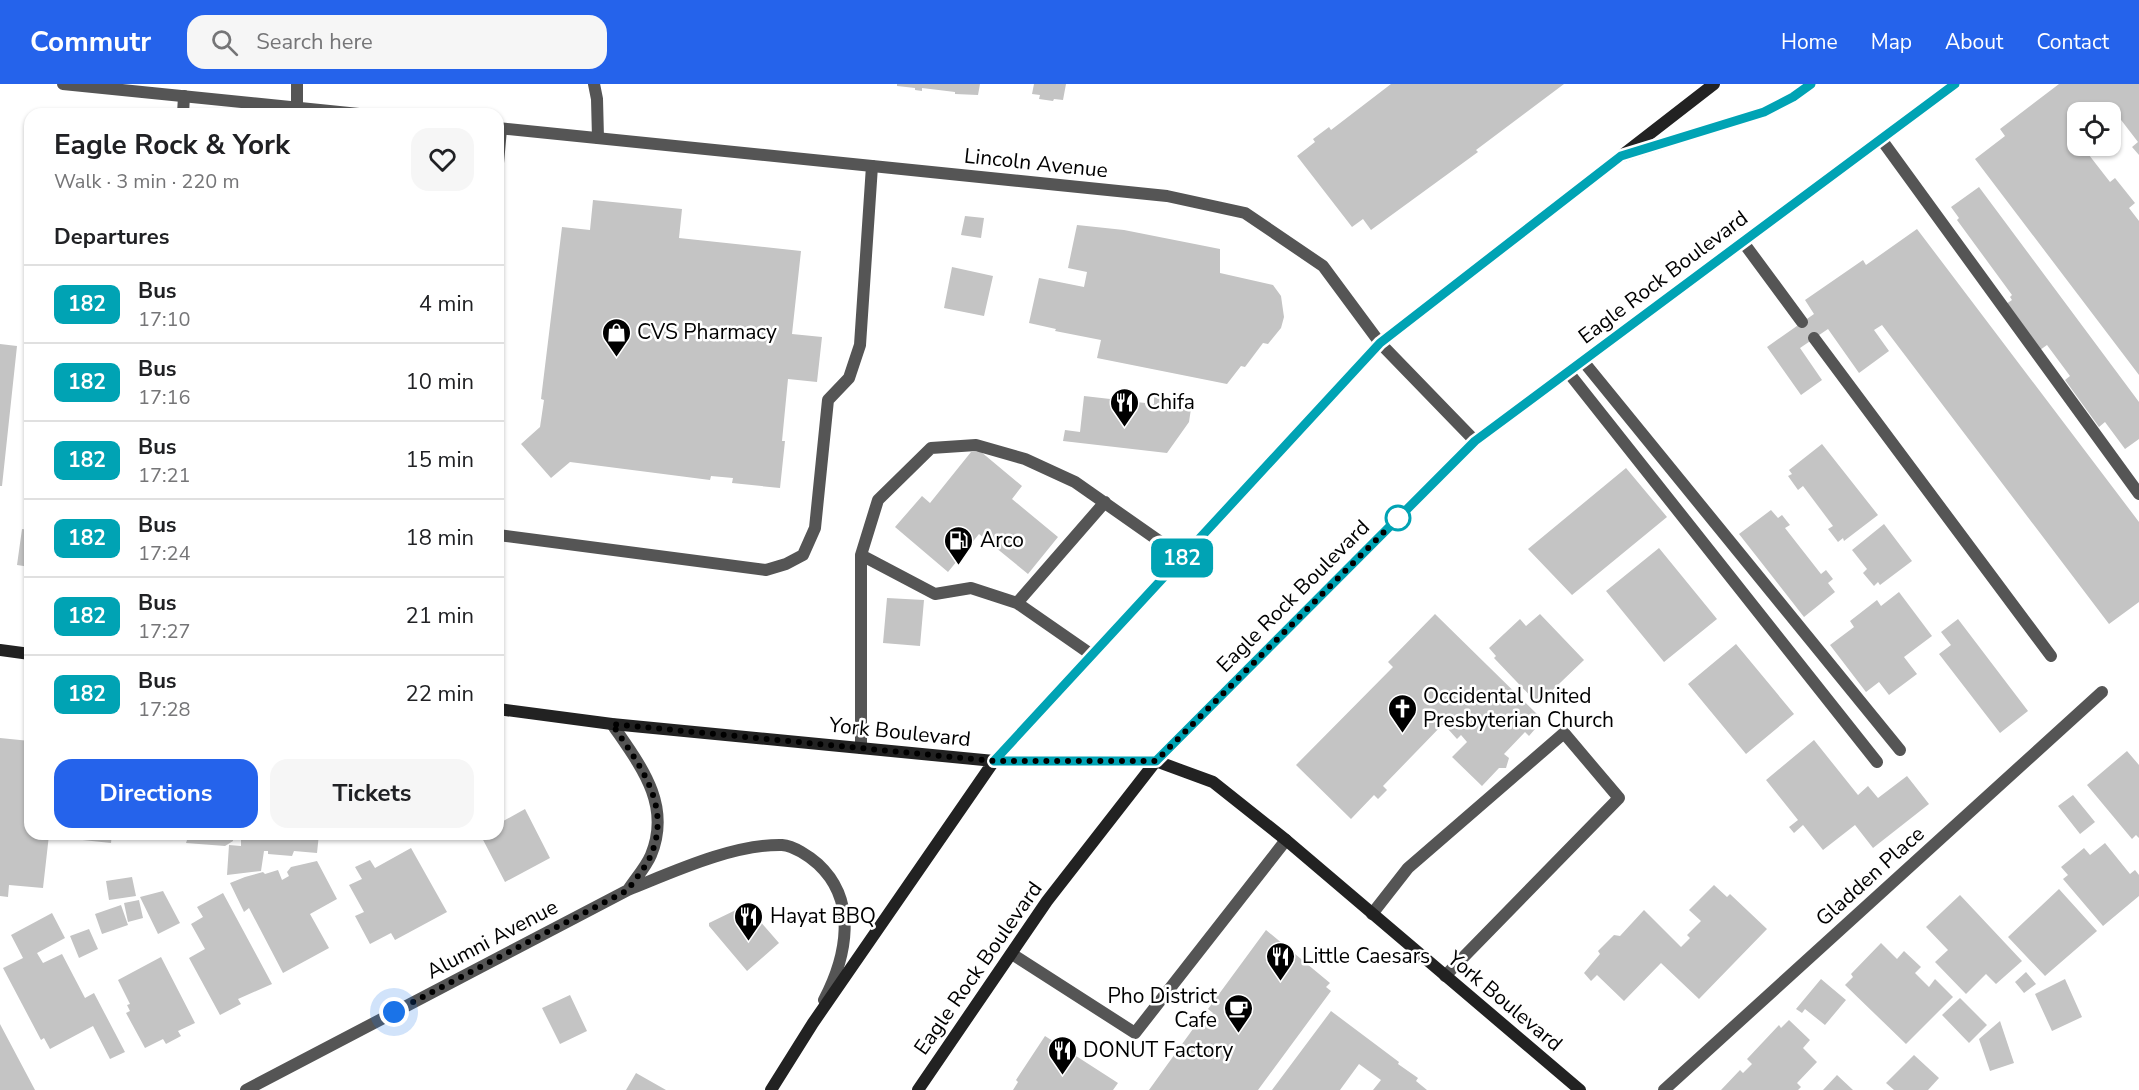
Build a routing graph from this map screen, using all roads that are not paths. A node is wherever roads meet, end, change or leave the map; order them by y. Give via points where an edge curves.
1 (63, 84) edge
2 (297, 84) edge
3 (594, 84) edge
4 (1714, 84) edge
5 (1811, 84) edge
6 (1955, 84) edge
7 (184, 96) junction
8 (183, 108) edge
9 (297, 108) joint
10 (504, 128) edge
11 (598, 138) junction
12 (1881, 140) junction
13 (1621, 156) junction
14 (872, 166) junction
15 (1743, 242) junction
16 (1802, 322) dead end
17 (1814, 338) dead end
18 (1380, 343) junction
19 (1583, 361) junction
20 (1568, 372) junction
21 (1475, 441) junction
22 (2139, 494) edge
23 (1105, 502) junction
24 (504, 536) edge
25 (861, 555) junction
26 (1182, 557) junction
27 (1017, 603) junction
28 (0, 650) edge
29 (24, 653) edge
30 (1092, 655) junction
31 (2051, 657) dead end
32 (2102, 692) dead end
33 (504, 710) edge
34 (612, 724) junction
35 (861, 748) junction
36 (1900, 750) dead end
37 (994, 761) junction
38 (1156, 761) junction
39 (1877, 762) dead end
40 (1286, 840) junction
41 (628, 890) junction
42 (1372, 914) junction
43 (1012, 954) junction
44 (1445, 976) junction
45 (813, 1023) junction
46 (246, 1090) edge
47 (771, 1090) edge
48 (918, 1090) edge
49 (1580, 1090) edge
50 (1664, 1090) edge

1 - 7 street
2 - 9 street
3 - 11 street
4 - 13 main road
5 - 13 street via 1764,112
6 - 12 main road, Eagle Rock Boulevard
7 - 8 street
7 - 9 street
10 - 11 street, Lincoln Avenue
11 - 14 street, Lincoln Avenue
12 - 15 main road, Eagle Rock Boulevard
12 - 22 street
13 - 18 main road
14 - 18 street, Lincoln Avenue via 1167,196 1245,213 1323,266
14 - 24 street via 860,345 849,378 828,400 815,528 803,555 766,570
15 - 16 street
15 - 19 main road, Eagle Rock Boulevard
17 - 31 street
18 - 21 street, Lincoln Avenue
18 - 26 main road
19 - 20 main road, Eagle Rock Boulevard
19 - 36 street
20 - 21 main road, Eagle Rock Boulevard
20 - 39 street
21 - 38 main road, Eagle Rock Boulevard
23 - 25 street via 1075,482 1025,459 976,445 932,448 878,500
23 - 26 street
23 - 27 street
25 - 27 street via 935,594 971,588
25 - 35 street
26 - 30 main road
27 - 30 street
28 - 29 main road
30 - 37 main road
32 - 50 street, Gladden Place
33 - 34 main road, York Boulevard
34 - 35 main road, York Boulevard
34 - 41 street, Alumni Avenue via 642,770 656,801 658,832 650,857
35 - 37 main road, York Boulevard
37 - 38 main road, York Boulevard
37 - 45 main road
38 - 40 main road, York Boulevard via 1213,782
38 - 43 main road, Eagle Rock Boulevard via 1047,901
40 - 42 main road, York Boulevard
40 - 43 street via 1135,1033
41 - 45 street, Alumni Avenue via 691,865 753,848 785,845 809,856 830,876 844,905 844,942 834,981
41 - 46 street, Alumni Avenue
42 - 44 main road, York Boulevard
42 - 44 street via 1408,868 1564,733 1619,798
43 - 48 main road, Eagle Rock Boulevard
44 - 49 main road, York Boulevard
45 - 47 main road

